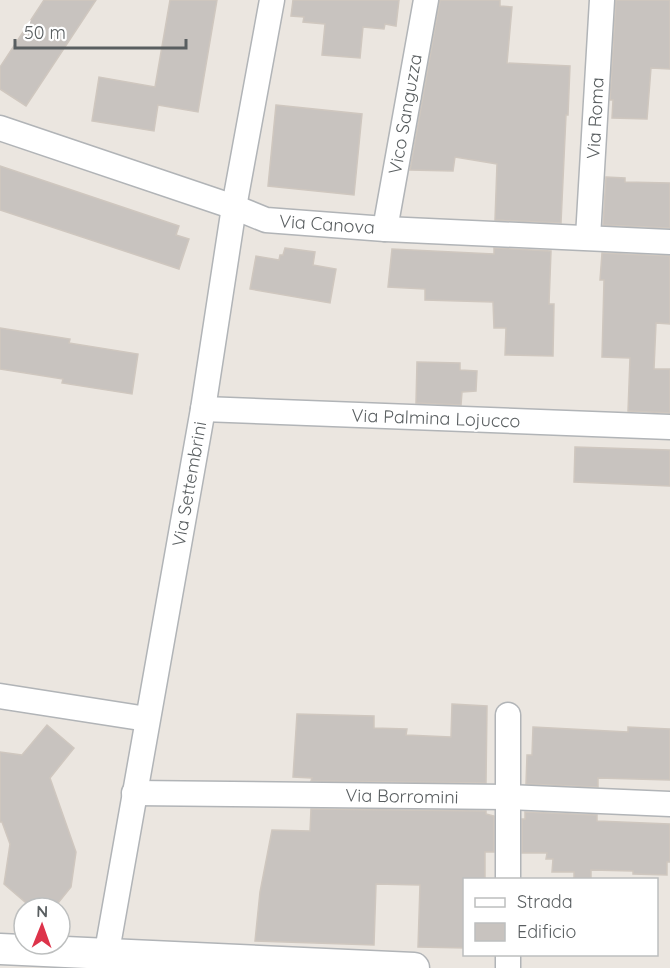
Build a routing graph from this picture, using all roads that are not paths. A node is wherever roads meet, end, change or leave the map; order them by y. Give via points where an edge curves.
1 (272, 0) edge
2 (426, 0) edge
3 (602, 0) edge
4 (0, 128) edge
5 (234, 207) junction
6 (385, 229) junction
7 (588, 237) junction
8 (670, 242) edge
9 (203, 409) junction
10 (670, 427) edge
11 (0, 696) edge
12 (508, 715) dead end
13 (147, 719) junction
14 (134, 793) junction
15 (507, 797) junction
16 (670, 804) edge
17 (508, 878) edge
18 (0, 949) edge
19 (105, 962) edge
20 (414, 968) edge

1 - 5 street, Via Settembrini
2 - 6 street, Vico Sanguzza
3 - 7 street, Via Roma
4 - 5 street, Via Canova
5 - 6 street, Via Canova via 266,220
5 - 9 street, Via Settembrini
6 - 7 street, Via Canova
7 - 8 street, Via Canova
9 - 10 street, Via Palmina Lojucco
9 - 13 street, Via Settembrini
11 - 13 street
12 - 15 street
13 - 14 street, Via Settembrini
14 - 15 street, Via Borromini
14 - 19 street, Via Settembrini
15 - 16 street, Via Borromini
15 - 17 street
18 - 19 street
19 - 20 street

